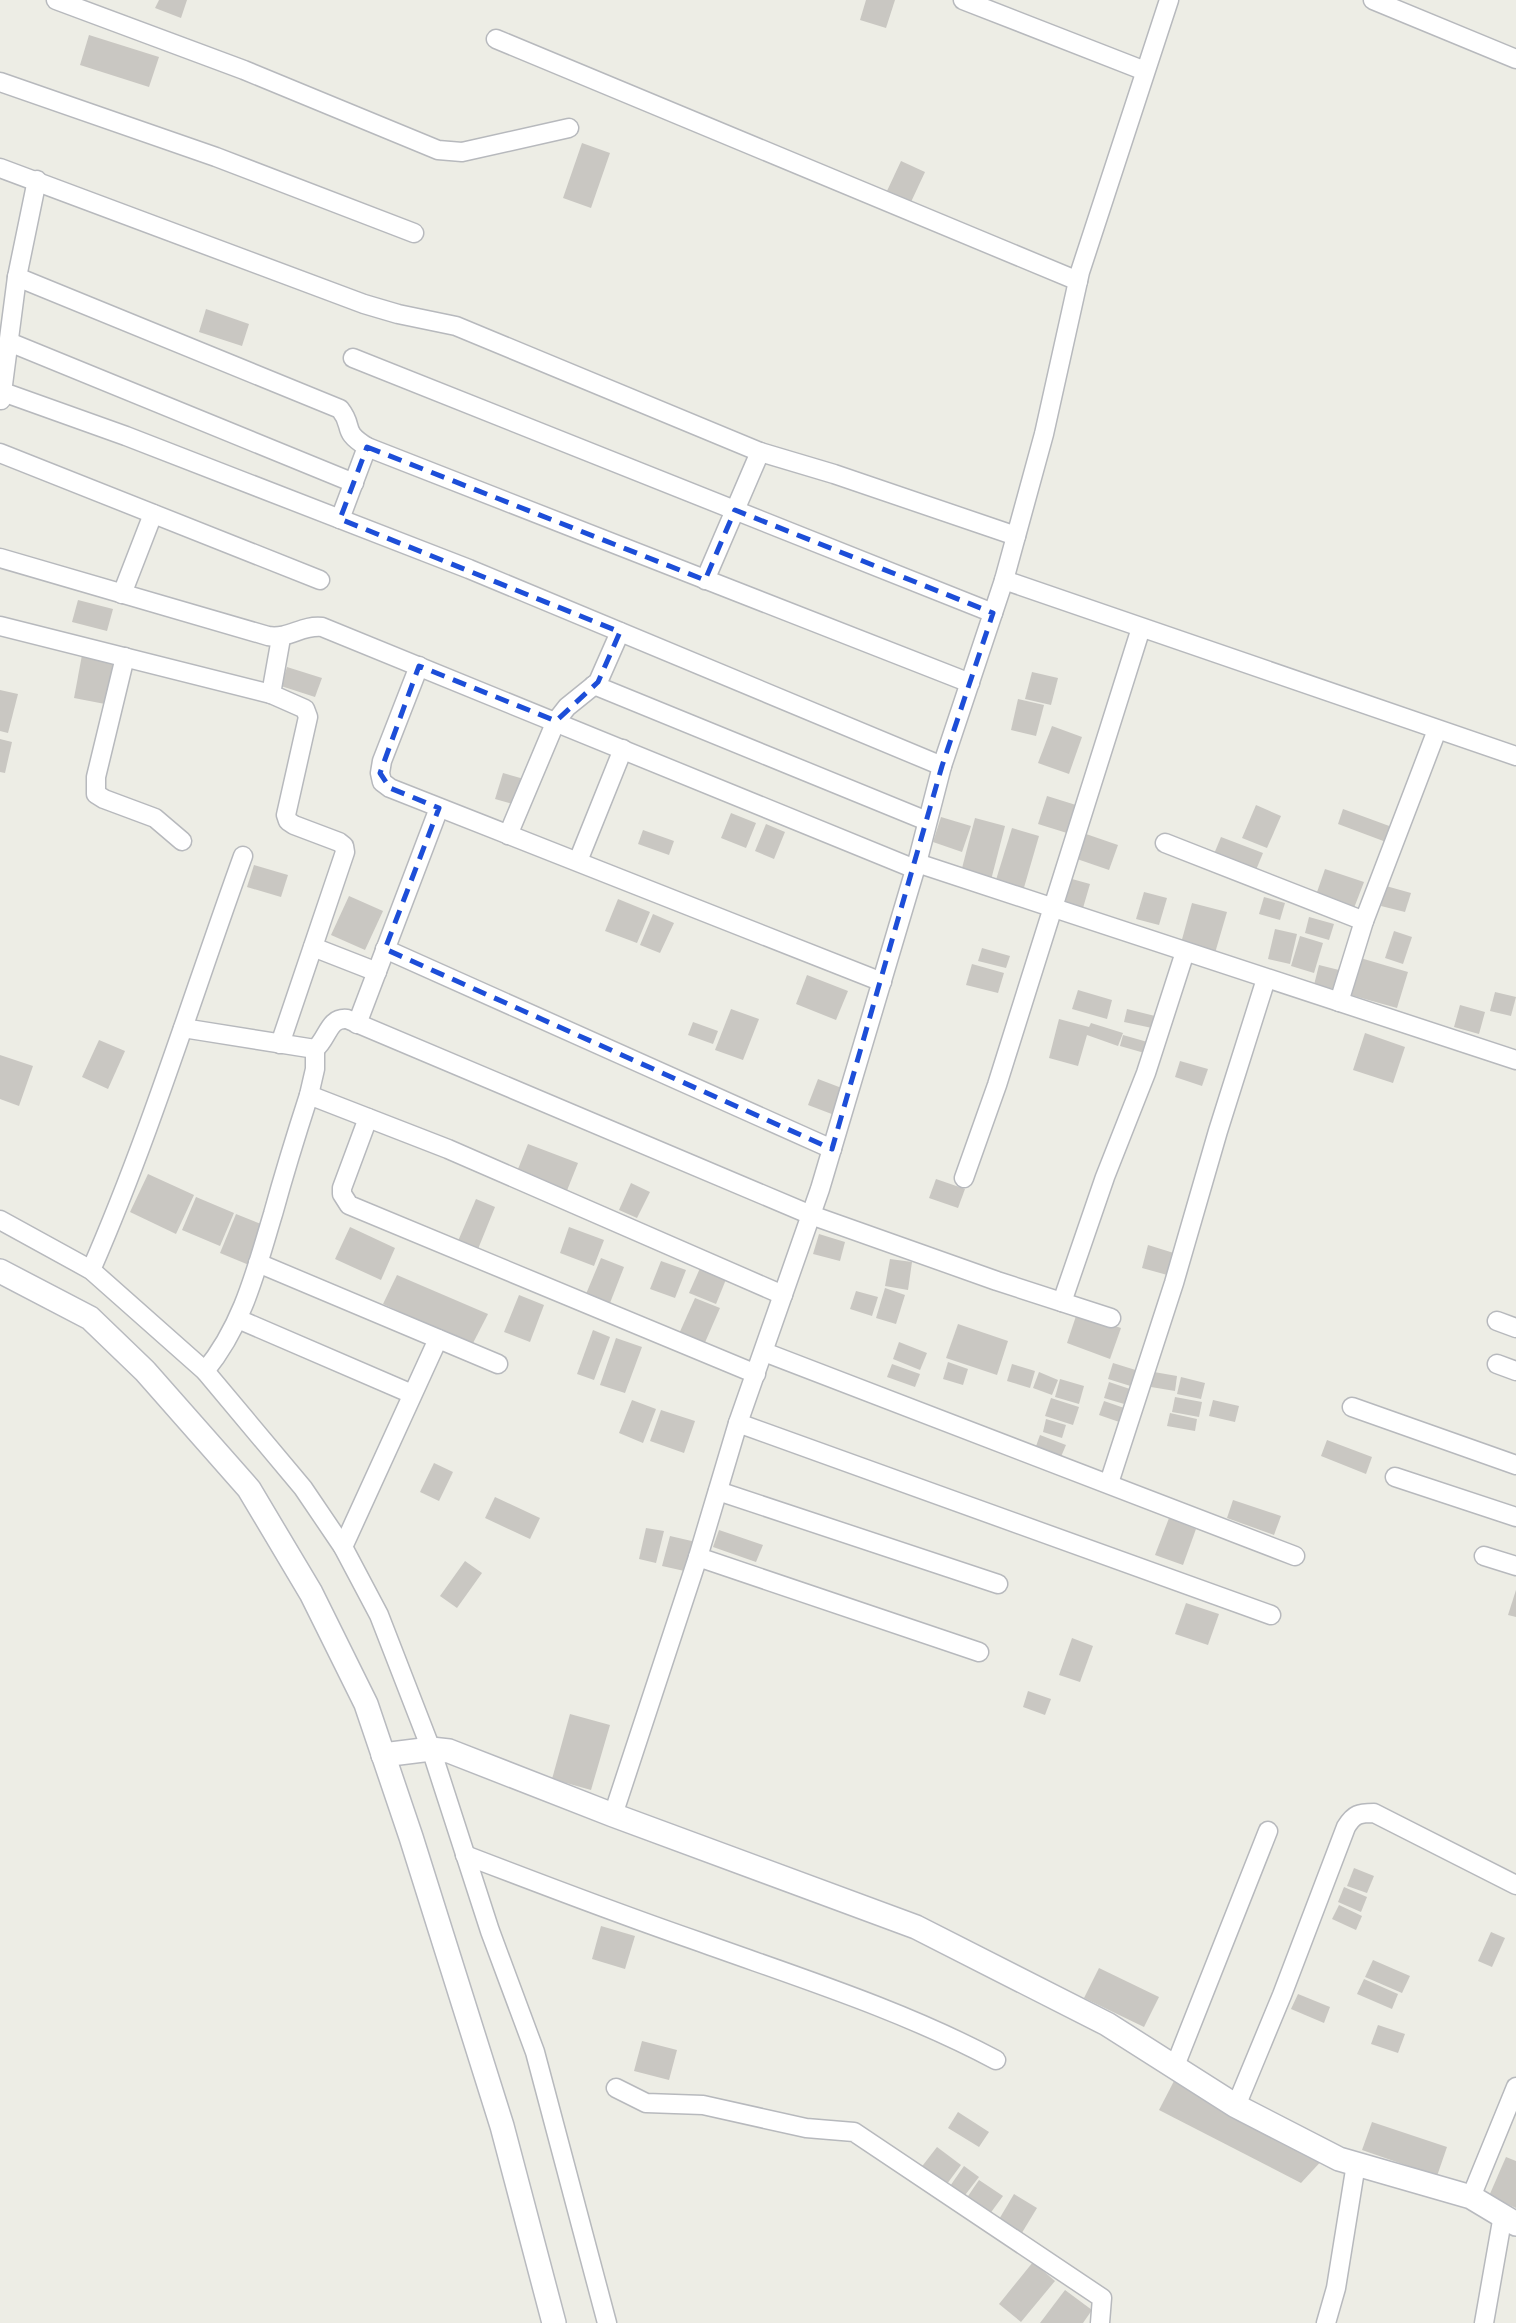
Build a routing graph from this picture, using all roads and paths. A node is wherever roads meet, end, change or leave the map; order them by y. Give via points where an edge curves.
1 (56, 0) edge
2 (963, 0) edge
3 (1169, 0) edge
4 (1373, 0) edge
5 (496, 39) dead end
6 (1516, 59) edge
7 (1144, 71) junction
8 (0, 82) edge
9 (569, 128) dead end
10 (0, 168) edge
11 (37, 180) junction
12 (414, 233) dead end
13 (17, 277) junction
14 (1078, 281) junction
15 (9, 342) junction
16 (353, 358) dead end
17 (1, 395) edge
18 (368, 447) junction
19 (760, 452) junction
20 (0, 453) edge
21 (354, 483) junction
22 (735, 510) junction
23 (153, 514) junction
24 (340, 519) junction
25 (1016, 536) junction
26 (0, 558) edge
27 (320, 580) dead end
28 (705, 580) junction
29 (1004, 580) junction
30 (122, 594) junction
31 (993, 614) junction
32 (0, 626) edge
33 (1141, 628) junction
34 (620, 632) junction
35 (281, 638) junction
36 (125, 657) junction
37 (419, 666) junction
38 (970, 683) junction
39 (594, 685) junction
40 (271, 694) junction
41 (556, 721) junction
42 (1437, 730) junction
43 (623, 749) junction
44 (1516, 756) edge
45 (942, 766) junction
46 (439, 808) junction
47 (928, 821) junction
48 (508, 835) junction
49 (182, 841) dead end
50 (1164, 844) dead end
51 (243, 856) dead end
52 (578, 861) junction
53 (916, 866) junction
54 (1052, 908) junction
55 (1364, 921) junction
56 (313, 947) junction
57 (385, 949) junction
58 (1185, 952) junction
59 (377, 972) junction
60 (1266, 979) junction
61 (882, 982) junction
62 (1339, 1002) junction
63 (357, 1024) junction
64 (183, 1028) junction
65 (280, 1044) junction
66 (315, 1049) junction
67 (1516, 1060) edge
68 (309, 1095) junction
69 (368, 1118) junction
70 (832, 1149) junction
71 (964, 1178) dead end
72 (811, 1215) junction
73 (0, 1220) edge
74 (258, 1263) junction
75 (91, 1270) junction
76 (0, 1271) edge
77 (783, 1295) junction
78 (1062, 1302) junction
79 (1111, 1318) dead end
80 (238, 1319) junction
81 (1497, 1321) dead end
82 (1516, 1328) edge
83 (438, 1339) junction
84 (764, 1352) junction
85 (498, 1364) dead end
86 (1497, 1364) dead end
87 (205, 1371) junction
88 (1516, 1371) edge
89 (756, 1374) junction
90 (412, 1394) junction
91 (1352, 1407) dead end
92 (738, 1423) junction
93 (1516, 1465) edge
94 (1395, 1477) dead end
95 (1109, 1483) junction
96 (718, 1491) junction
97 (1516, 1517) edge
98 (343, 1547) junction
99 (1295, 1556) dead end
100 (1484, 1556) dead end
101 (698, 1557) junction
102 (1516, 1566) edge
103 (998, 1584) dead end
104 (1271, 1615) dead end
105 (979, 1652) dead end
106 (431, 1749) junction
107 (383, 1755) junction
108 (613, 1815) junction
109 (1268, 1831) dead end
110 (465, 1856) junction
111 (1516, 1885) edge
112 (996, 2060) dead end
113 (1175, 2066) junction
114 (1516, 2087) edge
115 (616, 2088) dead end
116 (1236, 2106) junction
117 (1356, 2164) junction
118 (1471, 2197) junction
119 (1510, 2220) edge
120 (554, 2323) edge
121 (607, 2323) edge
122 (1100, 2323) edge
123 (1326, 2323) edge
124 (1484, 2323) edge

1 - 9 street via 244,70 438,150 462,152
2 - 7 street
3 - 7 street
4 - 6 street
5 - 14 street
7 - 14 street
8 - 12 street via 216,157
10 - 11 street
11 - 13 street
11 - 19 street via 364,304 456,326
13 - 15 street
13 - 18 street via 332,404 345,415 352,438
14 - 25 street
15 - 17 street
15 - 21 street
16 - 22 street
17 - 24 street via 126,436
18 - 21 street
18 - 28 street
19 - 22 street
19 - 25 street
20 - 23 street
21 - 24 street
22 - 28 street
22 - 31 street
23 - 27 street
23 - 30 street
24 - 34 street
25 - 29 street
26 - 30 street
28 - 38 street
29 - 31 street
29 - 33 street
30 - 35 street
31 - 38 street
32 - 36 street
33 - 42 street
33 - 54 street
34 - 39 street
34 - 45 street
35 - 37 street via 311,626 322,627
35 - 40 street
36 - 40 street
36 - 49 street via 96,777 96,794 155,818
37 - 41 street
37 - 46 street via 380,773 390,788
38 - 45 street
39 - 41 street
39 - 47 street
40 - 56 street via 305,709 308,717 286,807 288,821 339,842 345,852
41 - 43 street
41 - 48 street
42 - 44 street
42 - 55 street
43 - 52 street
43 - 53 street
45 - 47 street
46 - 48 street
46 - 57 street
47 - 53 street
48 - 52 street
50 - 55 street
51 - 64 street
52 - 61 street
53 - 54 street
53 - 61 street
54 - 58 street
54 - 71 street
55 - 62 street
56 - 59 street
56 - 65 street
57 - 59 street
57 - 70 street
58 - 60 street
58 - 78 street
59 - 63 street
60 - 62 street
60 - 95 street
61 - 70 street
62 - 67 street
63 - 66 street via 341,1018 335,1021
63 - 72 street
64 - 65 street
64 - 75 street via 127,1187
65 - 66 street
66 - 68 street
68 - 69 street
68 - 74 street
69 - 77 street
69 - 89 street via 342,1188 349,1205
70 - 72 street
72 - 77 street
72 - 78 street
73 - 75 street
74 - 80 street
74 - 83 street
75 - 87 street
76 - 107 street via 90,1318 145,1371 249,1489 311,1593 366,1704
77 - 84 street
78 - 79 street
80 - 87 street via 224,1348
80 - 90 street
81 - 82 street
83 - 85 street
83 - 90 street
84 - 89 street
84 - 95 street
86 - 88 street
87 - 98 street via 303,1488
89 - 92 street
90 - 98 street
91 - 93 street
92 - 96 street
92 - 104 street
94 - 97 street
95 - 99 street
96 - 101 street
96 - 103 street
98 - 106 street via 379,1615
100 - 102 street
101 - 105 street
101 - 108 street
106 - 107 street
106 - 108 street via 472,1759
106 - 110 street
107 - 120 street via 502,2126
108 - 113 street via 916,1927 1107,2024
109 - 113 street
110 - 112 street via 844,1993 946,2034
110 - 121 street via 535,2052
111 - 116 street via 1374,1813 1351,1818
113 - 116 street
114 - 118 street
115 - 122 street via 646,2103 703,2105 806,2128 854,2132 1102,2298
116 - 117 street
117 - 118 street
117 - 123 street
118 - 119 street
119 - 124 street

